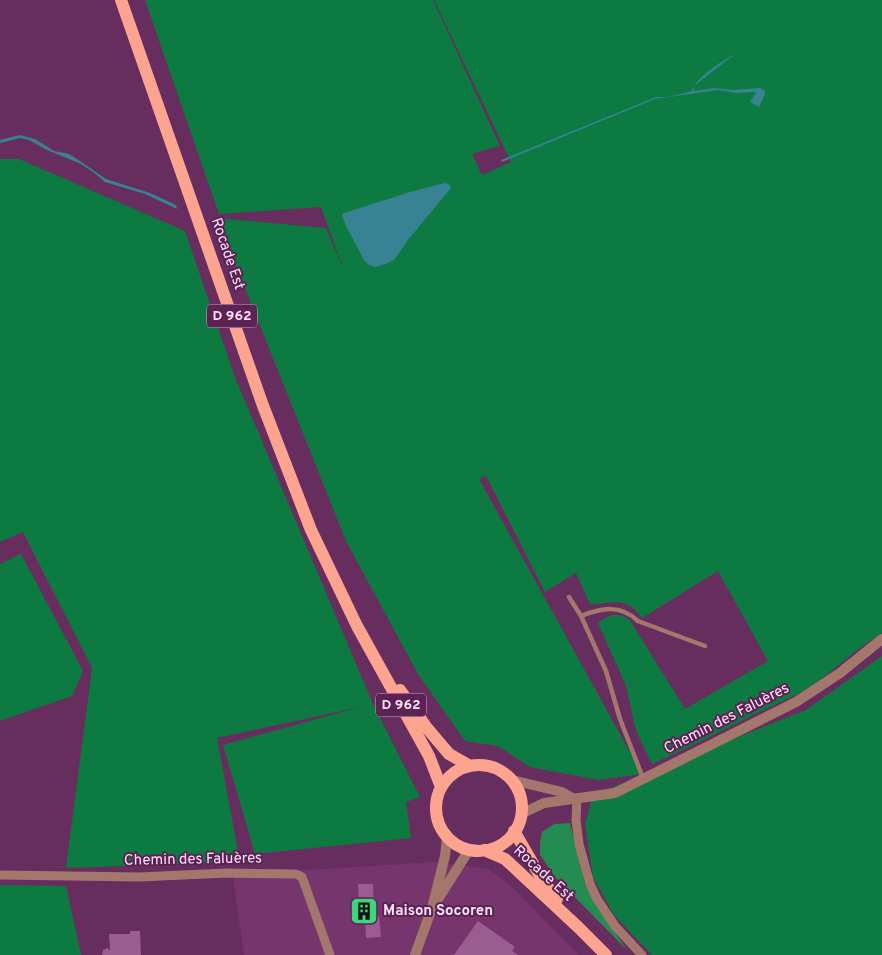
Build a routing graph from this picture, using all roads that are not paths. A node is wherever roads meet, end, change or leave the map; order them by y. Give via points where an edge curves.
1 (121, 0) edge
2 (569, 597) dead end
3 (581, 616) junction
4 (357, 626) junction
5 (882, 639) edge
6 (705, 646) dead end
7 (470, 766) junction
8 (643, 778) junction
9 (512, 780) junction
10 (440, 788) junction
11 (575, 798) junction
12 (521, 814) junction
13 (514, 831) junction
14 (447, 837) junction
15 (469, 850) junction
16 (484, 850) junction
17 (0, 875) edge
18 (432, 908) junction
19 (578, 927) junction
20 (330, 955) edge
21 (415, 955) edge
22 (606, 955) edge
23 (642, 955) edge

1 - 4 main road, Rocade Est / D 962 via 262,403 311,530
2 - 3 lane
3 - 6 lane via 598,609 614,609
3 - 8 lane via 606,671
4 - 7 main road, Rocade Est / D 962 via 427,728 449,754
4 - 10 main road, Rocade Est / D 962 via 429,756
5 - 8 street, Chemin des Faluères via 840,673 796,702
7 - 9 main road via 493,767
7 - 10 main road via 448,777
8 - 11 street, Chemin des Faluères via 615,792
9 - 11 street
9 - 12 main road via 518,790
10 - 14 main road via 436,813
11 - 12 street, Chemin des Faluères via 544,803
11 - 23 street via 579,844 590,884 615,926
12 - 13 main road
13 - 16 main road via 506,841
13 - 19 main road, Rocade Est via 543,881
14 - 15 main road
14 - 18 street
15 - 16 main road
15 - 18 street
16 - 19 main road, Rocade Est via 505,859
17 - 20 street, Chemin des Faluères via 296,874 302,877
18 - 21 street
19 - 22 main road, Rocade Est

